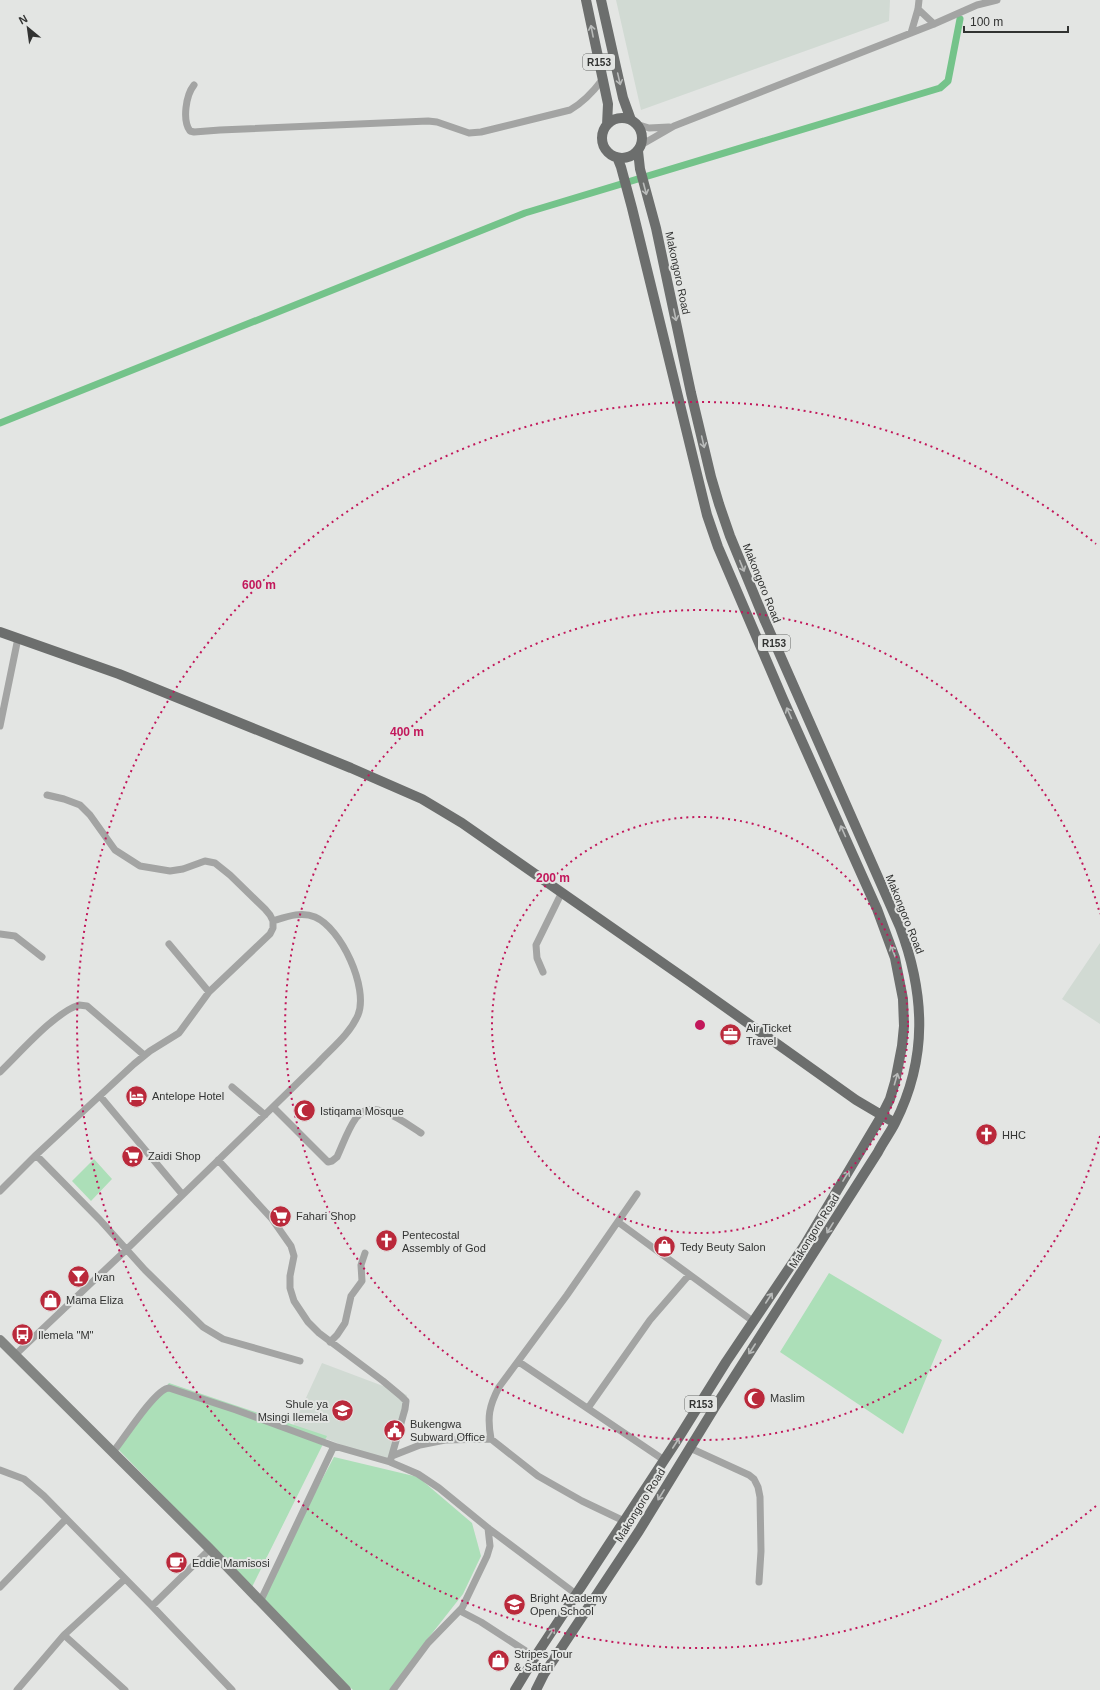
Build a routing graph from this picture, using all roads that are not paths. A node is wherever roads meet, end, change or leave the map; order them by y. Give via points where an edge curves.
1 (586, 0) edge
2 (601, 0) edge
3 (919, 0) edge
4 (997, 0) edge
5 (918, 9) junction
6 (934, 24) junction
7 (911, 33) junction
8 (602, 80) junction
9 (194, 85) dead end
10 (634, 122) junction
11 (607, 125) junction
12 (674, 126) junction
13 (639, 148) junction
14 (617, 158) junction
15 (0, 632) edge
16 (18, 638) junction
17 (0, 726) edge
18 (47, 796) dead end
19 (562, 892) junction
20 (273, 921) junction
21 (0, 934) edge
22 (169, 944) dead end
23 (42, 957) dead end
24 (543, 972) dead end
25 (209, 992) junction
26 (144, 1055) junction
27 (0, 1072) edge
28 (232, 1087) dead end
29 (100, 1096) junction
30 (273, 1107) junction
31 (265, 1115) junction
32 (882, 1115) junction
33 (895, 1123) junction
34 (421, 1133) dead end
35 (36, 1155) junction
36 (218, 1160) junction
37 (0, 1191) edge
38 (182, 1194) junction
39 (637, 1194) dead end
40 (618, 1222) junction
41 (126, 1250) junction
42 (365, 1253) dead end
43 (689, 1275) junction
44 (754, 1322) junction
45 (0, 1340) edge
46 (330, 1342) junction
47 (15, 1355) junction
48 (300, 1361) dead end
49 (518, 1362) junction
50 (588, 1408) junction
51 (491, 1439) junction
52 (334, 1446) junction
53 (690, 1448) junction
54 (113, 1452) junction
55 (391, 1459) junction
56 (664, 1460) junction
57 (0, 1470) edge
58 (66, 1518) junction
59 (624, 1521) junction
60 (488, 1528) junction
61 (210, 1549) junction
62 (125, 1579) junction
63 (759, 1582) dead end
64 (0, 1587) edge
65 (576, 1594) junction
66 (260, 1602) junction
67 (152, 1606) junction
68 (460, 1611) junction
69 (64, 1635) junction
70 (535, 1657) junction
71 (17, 1690) edge
72 (125, 1690) edge
73 (232, 1690) edge
74 (346, 1690) edge
75 (393, 1690) edge
76 (515, 1690) edge
77 (536, 1690) edge

8 -> 1 main road, Makongoro Road / R153
2 -> 10 main road, Makongoro Road / R153 via 623,98
3 - 5 street
4 - 6 street via 977,5
5 - 6 street
5 - 7 street
6 - 7 street
7 - 12 street
8 - 9 street via 582,104 570,110 469,133 428,121 194,132 188,128 186,107 187,97
8 - 11 main road, Makongoro Road / R153 via 608,104
10 - 11 main road via 618,119
10 - 12 street via 658,128
10 - 13 main road, Makongoro Road / R153 via 642,134
11 - 14 main road, Makongoro Road / R153 via 602,137 603,144 611,155
12 - 13 street
13 - 14 main road via 628,157
13 -> 33 main road, Makongoro Road / R153 via 640,169 656,228 691,393 719,504 765,621 909,953 920,1018 918,1046 915,1068
32 -> 14 main road, Makongoro Road / R153 via 896,1082 903,1033 903,999 895,958 877,909 718,547 707,515 634,214
15 - 16 main road
16 - 17 street
16 - 19 main road via 119,674 422,799 462,823
18 - 20 street via 80,805 90,814 115,850 140,866 170,871 205,861 215,863 265,908
19 - 24 street via 536,945 537,958
19 - 32 main road via 856,1100
20 - 25 street via 270,934
20 - 30 street via 300,914 324,922 348,956 359,984 360,1004 358,1015 343,1037
21 - 23 street via 15,936
22 - 25 street
25 - 26 street via 179,1033
26 - 27 street via 87,1006 79,1005 40,1032
26 - 29 street
28 - 31 street
29 - 35 street
29 - 38 street
30 - 31 street
30 - 34 street via 328,1162 337,1157 356,1118 369,1109 382,1110
31 - 36 street
32 - 33 main road
44 -> 32 main road, Makongoro Road / R153 via 804,1246
33 -> 53 main road, Makongoro Road / R153
35 - 37 street
35 - 41 street
36 - 38 street
36 - 46 street via 286,1238 294,1256 290,1276 294,1301 308,1322
38 - 41 street
39 - 40 street
40 - 43 street
40 - 49 street
41 - 47 street
41 - 48 street via 212,1334 240,1345
42 - 46 street via 361,1266 362,1281 351,1296 346,1323
43 - 44 street
43 - 50 street via 650,1320
56 -> 44 main road, Makongoro Road / R153
45 - 47 street
46 - 55 street via 406,1401
47 - 54 street
49 - 50 street
49 - 51 street via 490,1403 488,1422
50 - 56 street
51 - 55 street via 432,1442
51 - 59 street via 544,1479
52 - 54 street via 169,1388 158,1394
52 - 55 street
52 - 66 street
53 - 63 street via 754,1479 758,1487 761,1526
53 -> 77 main road, Makongoro Road / R153
54 - 61 street
55 - 60 street via 425,1478
56 - 59 main road, Makongoro Road / R153
57 - 58 street via 24,1479
58 - 62 street
58 - 64 street
59 - 65 main road, Makongoro Road / R153
60 - 65 street
60 - 68 street via 490,1546 487,1556
61 - 66 street
61 - 67 street
62 - 67 street
62 - 69 street
70 -> 65 main road, Makongoro Road / R153
66 - 74 street
67 - 73 street
68 - 70 street
68 - 75 street via 428,1644
69 - 71 street
69 - 72 street
70 - 76 main road, Makongoro Road / R153

